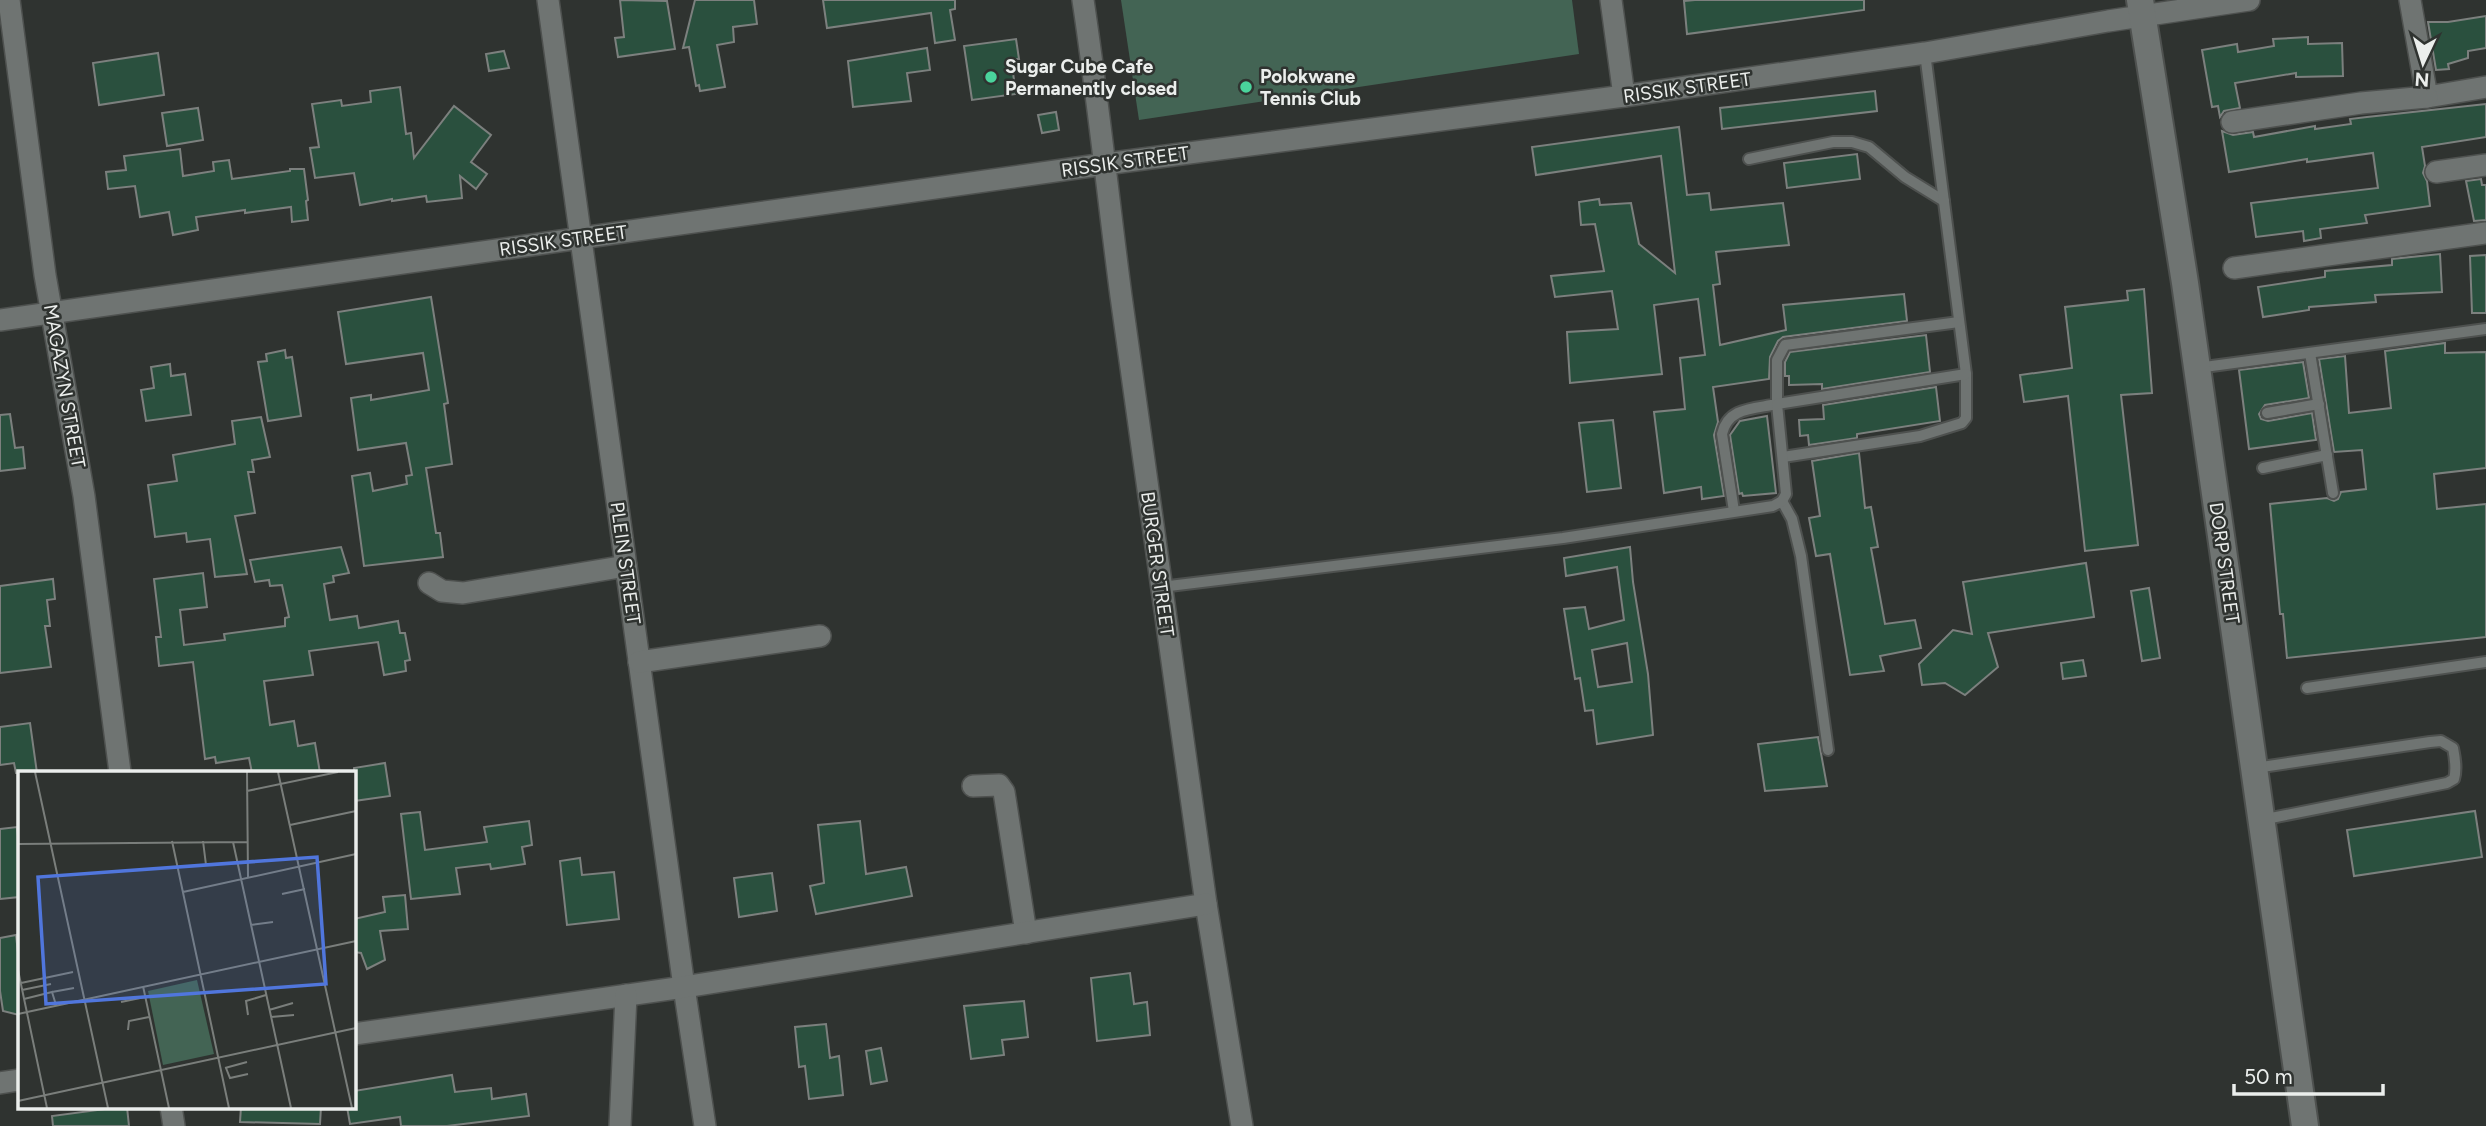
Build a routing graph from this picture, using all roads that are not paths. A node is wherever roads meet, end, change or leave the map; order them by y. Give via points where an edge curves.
1 (9, 0) edge
2 (548, 0) edge
3 (1083, 0) edge
4 (1611, 0) edge
5 (2249, 0) edge
6 (2410, 0) edge
7 (2141, 8) edge
8 (1925, 53) junction
9 (2486, 88) edge
10 (1624, 96) junction
11 (2427, 97) junction
12 (2231, 122) dead end
13 (1749, 159) dead end
14 (1105, 164) junction
15 (2486, 165) edge
16 (2436, 172) dead end
17 (1944, 201) junction
18 (2486, 233) edge
19 (581, 237) junction
20 (2234, 268) dead end
21 (53, 313) junction
22 (0, 320) edge
23 (1959, 322) junction
24 (2486, 329) edge
25 (2310, 353) junction
26 (2197, 368) junction
27 (1966, 374) junction
28 (1777, 404) junction
29 (2319, 404) junction
30 (2267, 413) dead end
31 (2327, 455) junction
32 (1783, 457) junction
33 (2263, 468) dead end
34 (2333, 493) dead end
35 (1782, 501) junction
36 (1734, 511) junction
37 (626, 566) junction
38 (429, 583) dead end
39 (1161, 587) junction
40 (820, 636) dead end
41 (639, 662) junction
42 (2486, 662) edge
43 (2307, 688) dead end
44 (1828, 750) dead end
45 (2254, 768) junction
46 (120, 771) edge
47 (974, 786) dead end
48 (2261, 820) junction
49 (1206, 904) junction
50 (1026, 933) junction
51 (684, 987) junction
52 (626, 995) junction
53 (355, 1034) edge
54 (18, 1080) edge
55 (0, 1083) edge
56 (171, 1108) edge
57 (174, 1126) edge
58 (620, 1126) edge
59 (705, 1126) edge
60 (1242, 1126) edge
61 (2305, 1126) edge

1 - 21 street, MAGAZYN STREET
2 - 19 street, PLEIN STREET
3 - 14 street, BURGER STREET
4 - 10 street
5 - 7 street, RISSIK STREET
6 - 11 street
7 - 8 street, RISSIK STREET
7 - 26 street, DORP STREET
8 - 10 street, RISSIK STREET
8 - 17 lane
9 - 11 street
10 - 14 street, RISSIK STREET
11 - 12 street
13 - 17 lane via 1852,142 1869,147
14 - 19 street, RISSIK STREET
14 - 39 street, BURGER STREET
15 - 16 street
17 - 23 lane
18 - 20 street
19 - 21 street, RISSIK STREET
19 - 37 street, PLEIN STREET
21 - 22 street, RISSIK STREET
21 - 46 street, MAGAZYN STREET
23 - 27 lane
23 - 28 lane via 1785,345 1777,360
24 - 25 lane
25 - 26 lane
25 - 29 lane
26 - 45 street, DORP STREET
27 - 28 lane
27 - 32 lane via 1967,410 1962,423 1920,436
28 - 32 lane
28 - 36 lane via 1729,416 1724,423
29 - 30 lane
29 - 31 lane
31 - 33 lane
31 - 34 lane
32 - 35 lane via 1786,494
35 - 36 lane
35 - 44 lane via 1792,519 1801,556
36 - 39 lane via 1563,538
37 - 38 street via 484,591 452,593
37 - 41 street, PLEIN STREET
39 - 49 street, BURGER STREET
40 - 41 street
41 - 51 street, PLEIN STREET
42 - 43 lane
45 - 48 street, DORP STREET
45 - 48 lane via 2430,742 2447,744 2454,755 2454,779 2447,783
47 - 50 street via 999,785 1004,792
48 - 61 street, DORP STREET
49 - 50 street
49 - 60 street, BURGER STREET
50 - 51 street
51 - 52 street
51 - 59 street, PLEIN STREET
52 - 53 street
52 - 58 street
54 - 55 street
56 - 57 street

